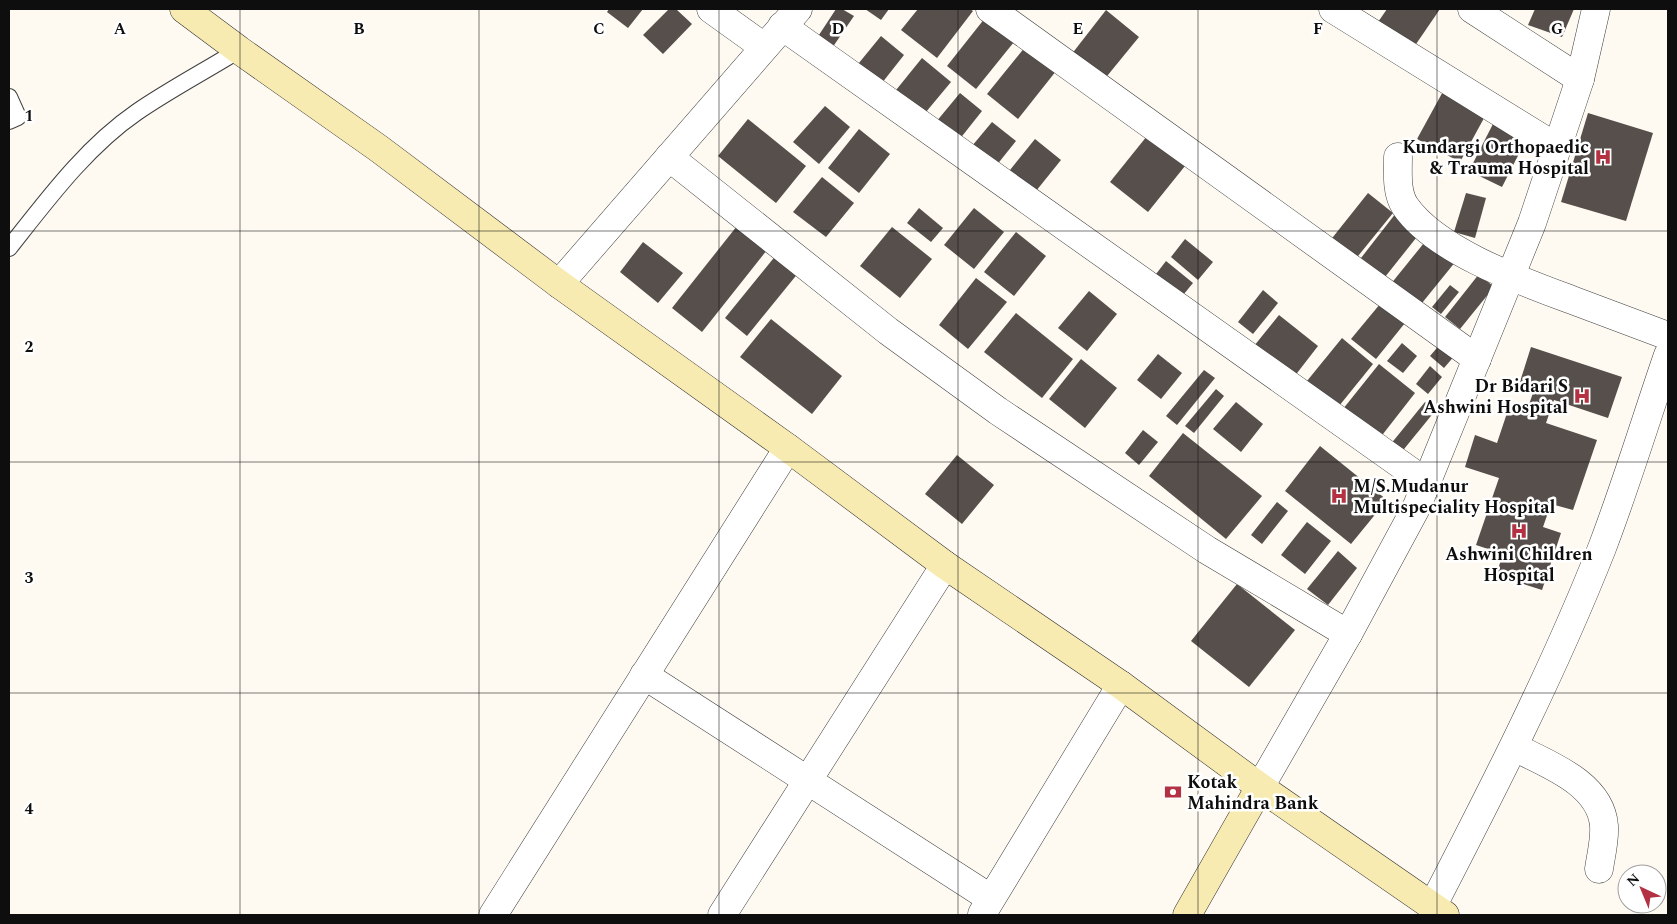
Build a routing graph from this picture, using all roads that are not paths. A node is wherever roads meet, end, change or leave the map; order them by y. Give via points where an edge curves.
1 (184, 9) edge
2 (711, 9) edge
3 (990, 9) edge
4 (1333, 9) edge
5 (1472, 9) edge
6 (1596, 9) edge
7 (790, 17) edge
8 (764, 47) junction
9 (238, 50) junction
10 (1580, 79) junction
11 (9, 97) edge
12 (9, 121) edge
13 (1556, 147) junction
14 (669, 157) junction
15 (1398, 157) dead end
16 (9, 248) edge
17 (1510, 277) junction
18 (559, 284) junction
19 (1668, 336) edge
20 (1668, 355) edge
21 (1476, 359) junction
22 (788, 448) junction
23 (1427, 482) junction
24 (945, 565) junction
25 (1348, 634) junction
26 (644, 675) junction
27 (1121, 685) junction
28 (1514, 748) junction
29 (808, 781) junction
30 (1260, 787) junction
31 (1599, 869) dead end
32 (986, 907) edge
33 (1438, 911) edge
34 (493, 915) edge
35 (722, 915) edge
36 (1187, 915) edge

1 - 9 street
2 - 8 street
3 - 21 street
4 - 13 street
5 - 10 street
6 - 10 street
7 - 8 street
7 - 23 street
8 - 14 street
9 - 16 lane via 136,112 95,147
9 - 18 street via 378,148
10 - 13 street
11 - 12 lane via 18,117
13 - 17 street via 1532,223
14 - 18 street
14 - 25 street via 888,330 998,412 1207,550
15 - 17 street via 1399,191 1404,204 1420,224 1444,242
17 - 19 street
17 - 21 street
18 - 22 street
20 - 28 street via 1602,547 1554,663
21 - 23 street
22 - 24 street
22 - 26 street
23 - 25 street
24 - 27 street
24 - 29 street
25 - 30 street
26 - 29 street
26 - 34 street
27 - 30 street
27 - 32 street
28 - 31 street via 1582,785 1598,804 1604,826
28 - 33 street
29 - 32 street
29 - 35 street
30 - 33 street
30 - 36 street

